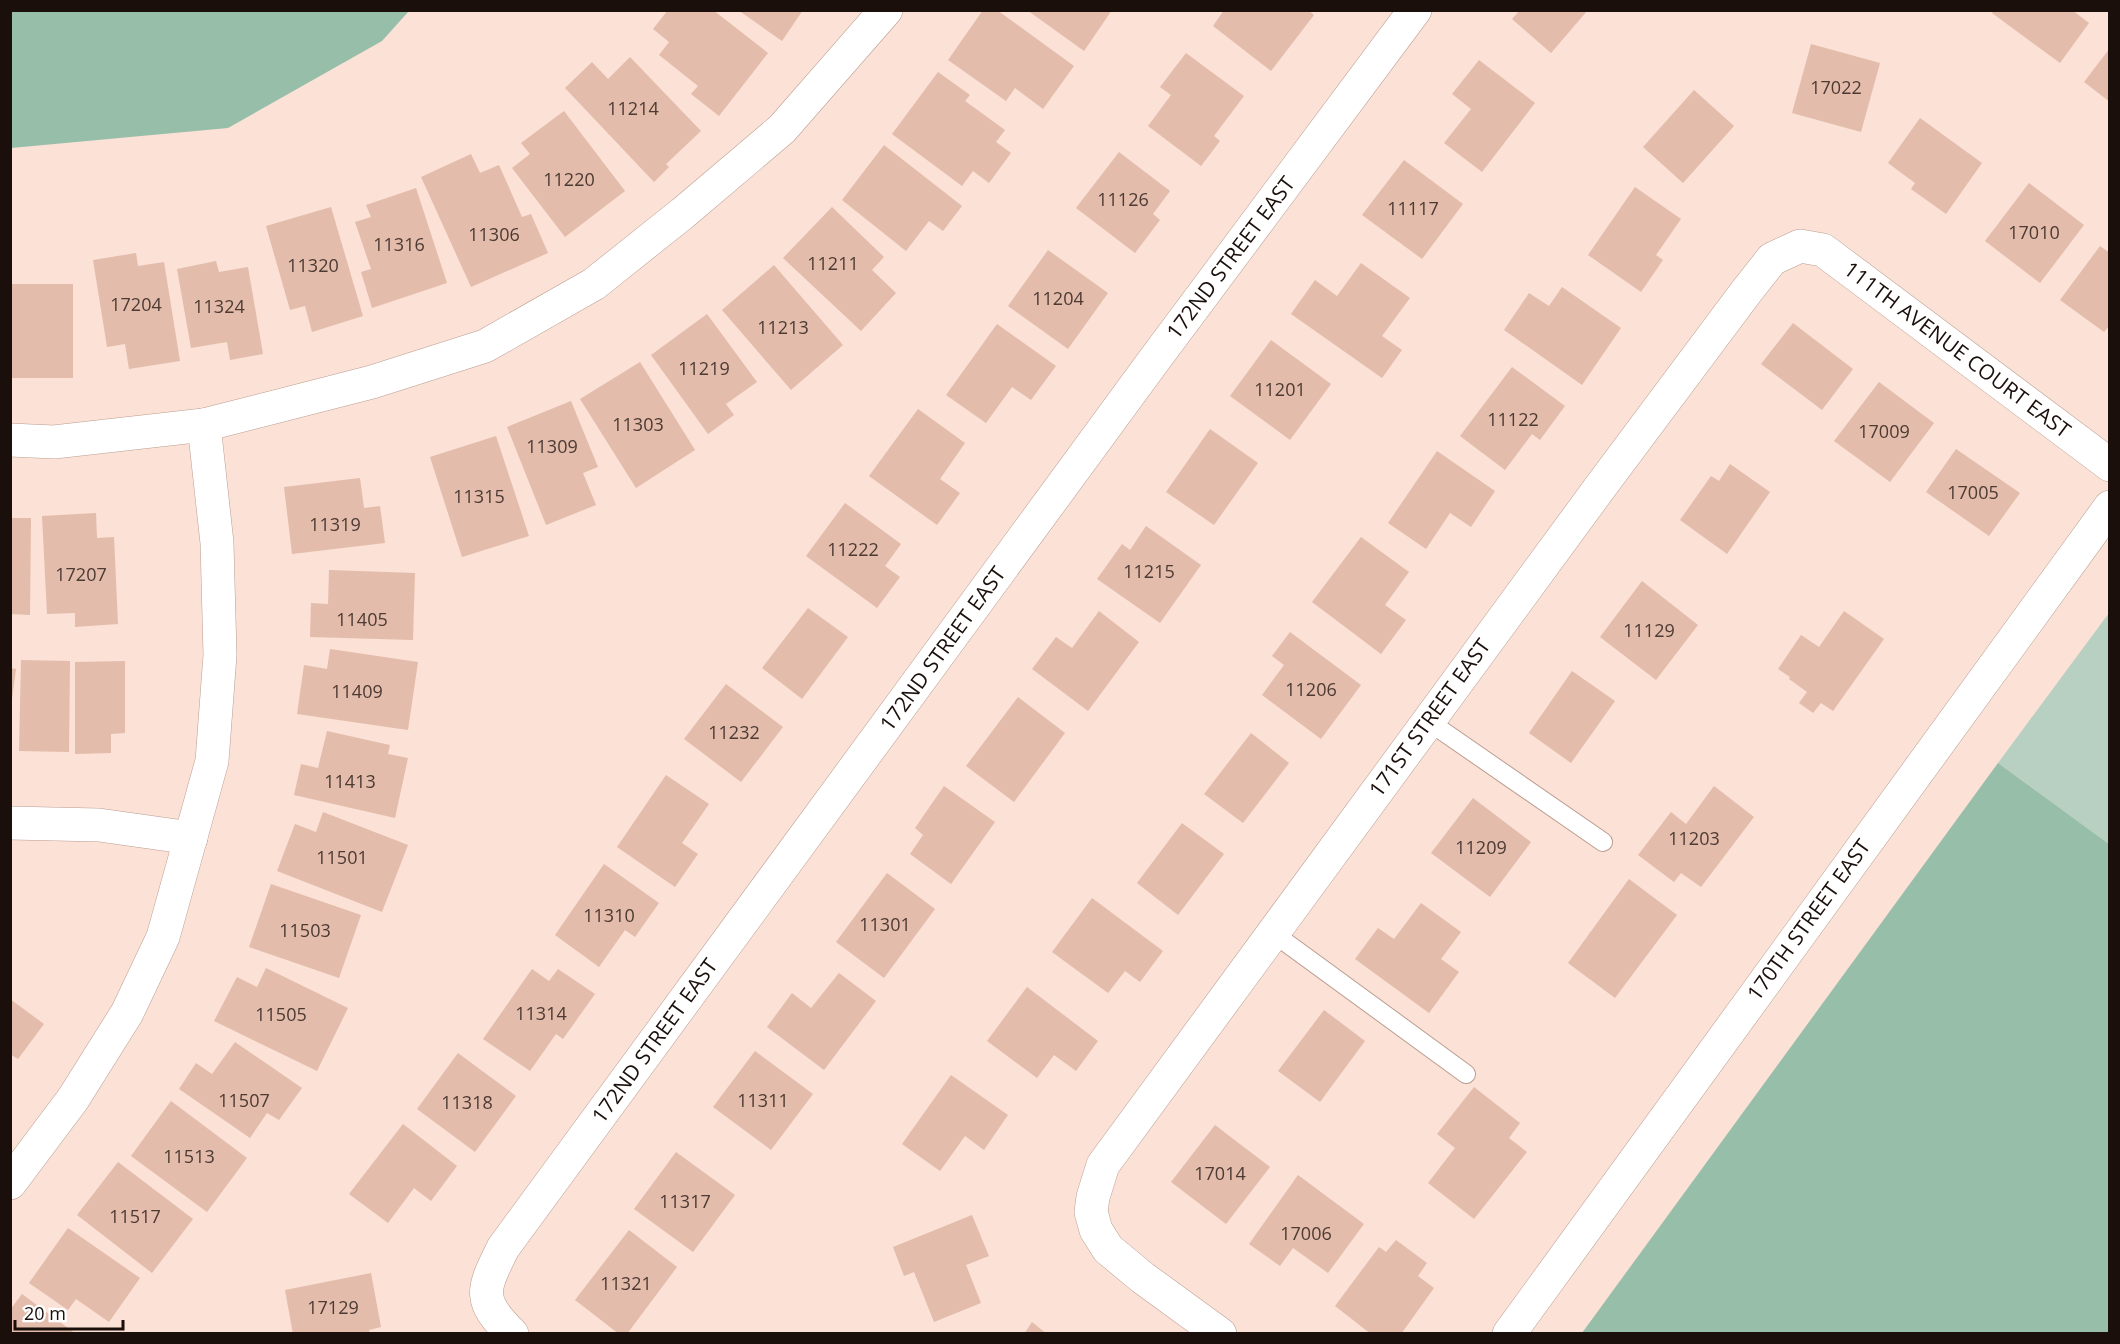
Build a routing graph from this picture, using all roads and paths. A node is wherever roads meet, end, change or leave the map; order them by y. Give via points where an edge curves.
1 (886, 10) edge
2 (1415, 10) edge
3 (1800, 246) joint
4 (204, 426) junction
5 (10, 440) edge
6 (2109, 465) edge
7 (2109, 507) edge
8 (1428, 721) junction
9 (10, 823) edge
10 (191, 838) junction
11 (1603, 842) dead end
12 (1273, 933) junction
13 (1466, 1074) dead end
14 (10, 1183) edge
15 (512, 1334) edge
16 (1220, 1334) edge
17 (1509, 1334) edge

1 - 4 street via 782,129 594,284 485,346 372,382
2 - 15 street, 172ND STREET EAST via 503,1248 487,1280 485,1295 495,1317
3 - 6 street, 111TH AVENUE COURT EAST via 1823,250 1839,261
3 - 8 street, 171ST STREET EAST via 1772,259 1746,292
4 - 5 street via 54,442
4 - 10 street via 217,543 220,655 212,761
7 - 17 street, 170TH STREET EAST
8 - 11 lane
8 - 12 street, 171ST STREET EAST
9 - 10 street via 99,825
10 - 14 street via 163,936 127,1013 73,1099
12 - 13 lane
12 - 16 street, 171ST STREET EAST via 1103,1165 1090,1212 1108,1249

